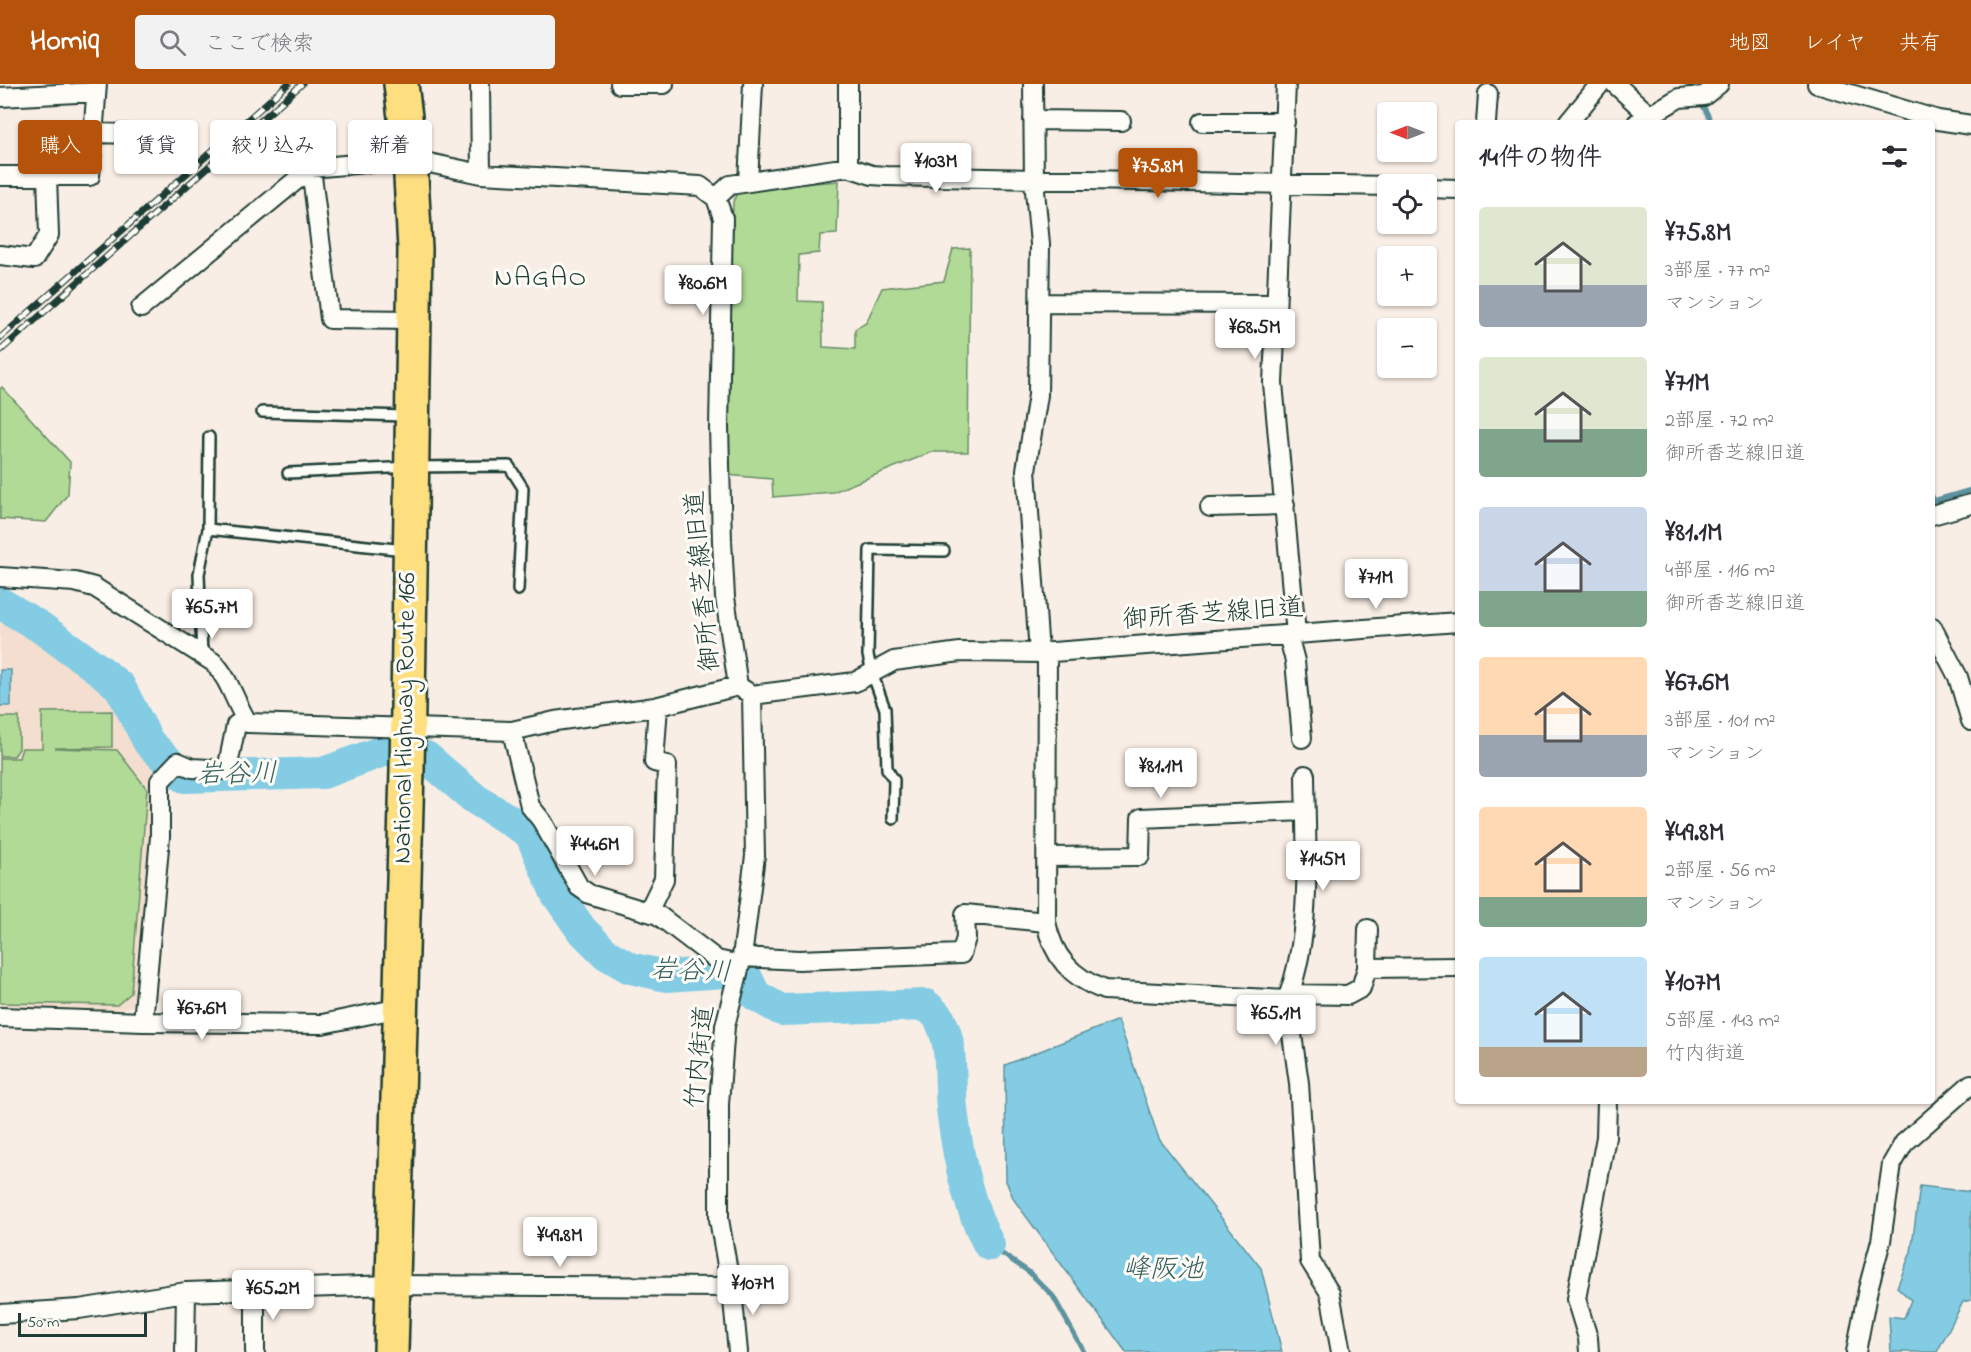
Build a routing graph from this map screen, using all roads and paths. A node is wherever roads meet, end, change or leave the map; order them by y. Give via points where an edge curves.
1 (401, 84) edge
2 (480, 84) edge
3 (620, 84) edge
4 (664, 84) edge
5 (753, 84) edge
6 (848, 84) edge
7 (1033, 84) edge
8 (1286, 84) edge
9 (1600, 84) edge
10 (1615, 84) edge
11 (1719, 84) edge
12 (1817, 84) edge
13 (96, 88) edge
14 (1488, 94) dead end
15 (0, 97) edge
16 (1643, 119) edge
17 (94, 120) edge
18 (405, 120) edge
19 (1034, 120) junction
20 (1486, 120) edge
21 (1570, 120) edge
22 (1121, 121) dead end
23 (1202, 122) dead end
24 (1285, 122) junction
25 (1971, 125) edge
26 (432, 164) edge
27 (848, 166) junction
28 (90, 174) edge
29 (304, 174) edge
30 (312, 174) edge
31 (411, 174) edge
32 (481, 174) junction
33 (0, 176) edge
34 (47, 176) junction
35 (1034, 180) junction
36 (748, 182) junction
37 (1282, 182) junction
38 (1377, 186) edge
39 (1437, 188) edge
40 (1455, 189) edge
41 (716, 198) junction
42 (0, 255) edge
43 (1040, 303) junction
44 (1276, 304) junction
45 (141, 308) dead end
46 (414, 320) junction
47 (262, 412) dead end
48 (412, 416) junction
49 (209, 437) dead end
50 (411, 466) junction
51 (288, 473) dead end
52 (1971, 504) edge
53 (1285, 505) junction
54 (1210, 507) dead end
55 (1935, 514) edge
56 (208, 529) junction
57 (409, 550) junction
58 (944, 551) dead end
59 (0, 577) edge
60 (518, 590) dead end
61 (1455, 622) edge
62 (1935, 633) edge
63 (1292, 635) junction
64 (1043, 652) junction
65 (202, 656) junction
66 (872, 673) junction
67 (745, 691) junction
68 (658, 706) junction
69 (246, 719) junction
70 (1971, 721) edge
71 (407, 727) junction
72 (512, 731) junction
73 (1302, 738) dead end
74 (1305, 775) dead end
75 (1305, 812) junction
76 (893, 819) dead end
77 (1047, 857) junction
78 (648, 912) junction
79 (1046, 922) junction
80 (1368, 929) dead end
81 (1455, 967) edge
82 (740, 968) junction
83 (1367, 968) junction
84 (1288, 997) junction
85 (400, 1008) junction
86 (0, 1017) edge
87 (143, 1022) junction
88 (1971, 1084) edge
89 (1607, 1104) edge
90 (391, 1285) junction
91 (730, 1287) junction
92 (255, 1290) junction
93 (186, 1292) junction
94 (0, 1314) edge
95 (186, 1352) edge
96 (255, 1352) edge
97 (391, 1352) edge
98 (738, 1352) edge
99 (1341, 1352) edge
100 (1589, 1352) edge
101 (1856, 1352) edge

1 - 18 highway, National Highway Route 166
2 - 32 street
3 - 4 street
5 - 36 street
6 - 27 street
7 - 19 street
8 - 24 street
9 - 21 street
10 - 16 street
11 - 16 street via 1704,96 1679,98
12 - 25 street via 1938,120
13 - 15 street
13 - 17 street
14 - 20 street
19 - 22 street
19 - 35 street
23 - 24 street
24 - 37 street
26 - 32 street
27 - 35 street via 872,175
27 - 36 street
28 - 34 street
29 - 45 street
30 - 46 street via 330,319
31 - 46 highway, National Highway Route 166
32 - 41 street via 700,186
33 - 34 street
34 - 42 street via 49,235 34,259
35 - 37 street
35 - 43 street
36 - 41 street via 730,185
37 - 38 street
37 - 44 street
39 - 40 street
41 - 67 street, 御所香芝線旧道 via 723,218 719,426 725,597
43 - 44 street
43 - 64 street via 1038,395 1026,470
44 - 53 street via 1273,383
46 - 48 highway, National Highway Route 166
47 - 48 lane
48 - 50 highway, National Highway Route 166
49 - 56 lane
50 - 51 lane
50 - 57 highway, National Highway Route 166
50 - 60 lane via 509,466 523,488
52 - 55 street
53 - 54 street
53 - 63 street
56 - 57 lane
56 - 65 lane via 199,574
57 - 71 highway, National Highway Route 166
58 - 66 lane via 870,550 868,655
59 - 65 street via 94,587
61 - 63 street, 御所香芝線旧道
62 - 70 street via 1958,677
63 - 64 street, 御所香芝線旧道
63 - 73 street
64 - 66 street, 御所香芝線旧道 via 960,652 894,662
64 - 77 street
65 - 69 street via 223,672
66 - 67 street, 御所香芝線旧道 via 855,682
66 - 76 lane via 885,709 887,769 894,780
67 - 68 street
67 - 82 street, 竹内街道 via 755,856
68 - 72 street
68 - 78 street via 654,762 666,765 664,879
69 - 71 street via 248,723
69 - 87 street via 236,725 227,770 192,768 178,762 160,781 160,837
71 - 72 street
71 - 85 highway, National Highway Route 166
72 - 78 street via 530,806 542,820 579,887 589,894
74 - 75 street
75 - 77 street via 1141,818 1140,856
75 - 84 street via 1298,970
77 - 79 street
78 - 82 street via 717,960
79 - 82 street via 965,914 966,938 961,954 799,960
79 - 84 street via 1051,943 1063,964 1088,984 1104,990
80 - 83 street
81 - 83 street
82 - 91 street, 竹内街道 via 725,1026 719,1104 719,1219
83 - 84 street via 1361,988 1347,995
84 - 99 street via 1299,1083 1310,1261 1330,1293
85 - 87 street via 322,1024
85 - 90 highway, National Highway Route 166
86 - 87 street
88 - 101 street via 1904,1143 1892,1164 1881,1241
89 - 100 street via 1606,1137 1576,1299
90 - 91 street
90 - 92 street
90 - 97 highway, National Highway Route 166
91 - 98 street, 竹内街道
92 - 93 street
92 - 96 street
93 - 94 street via 79,1309
93 - 95 street

